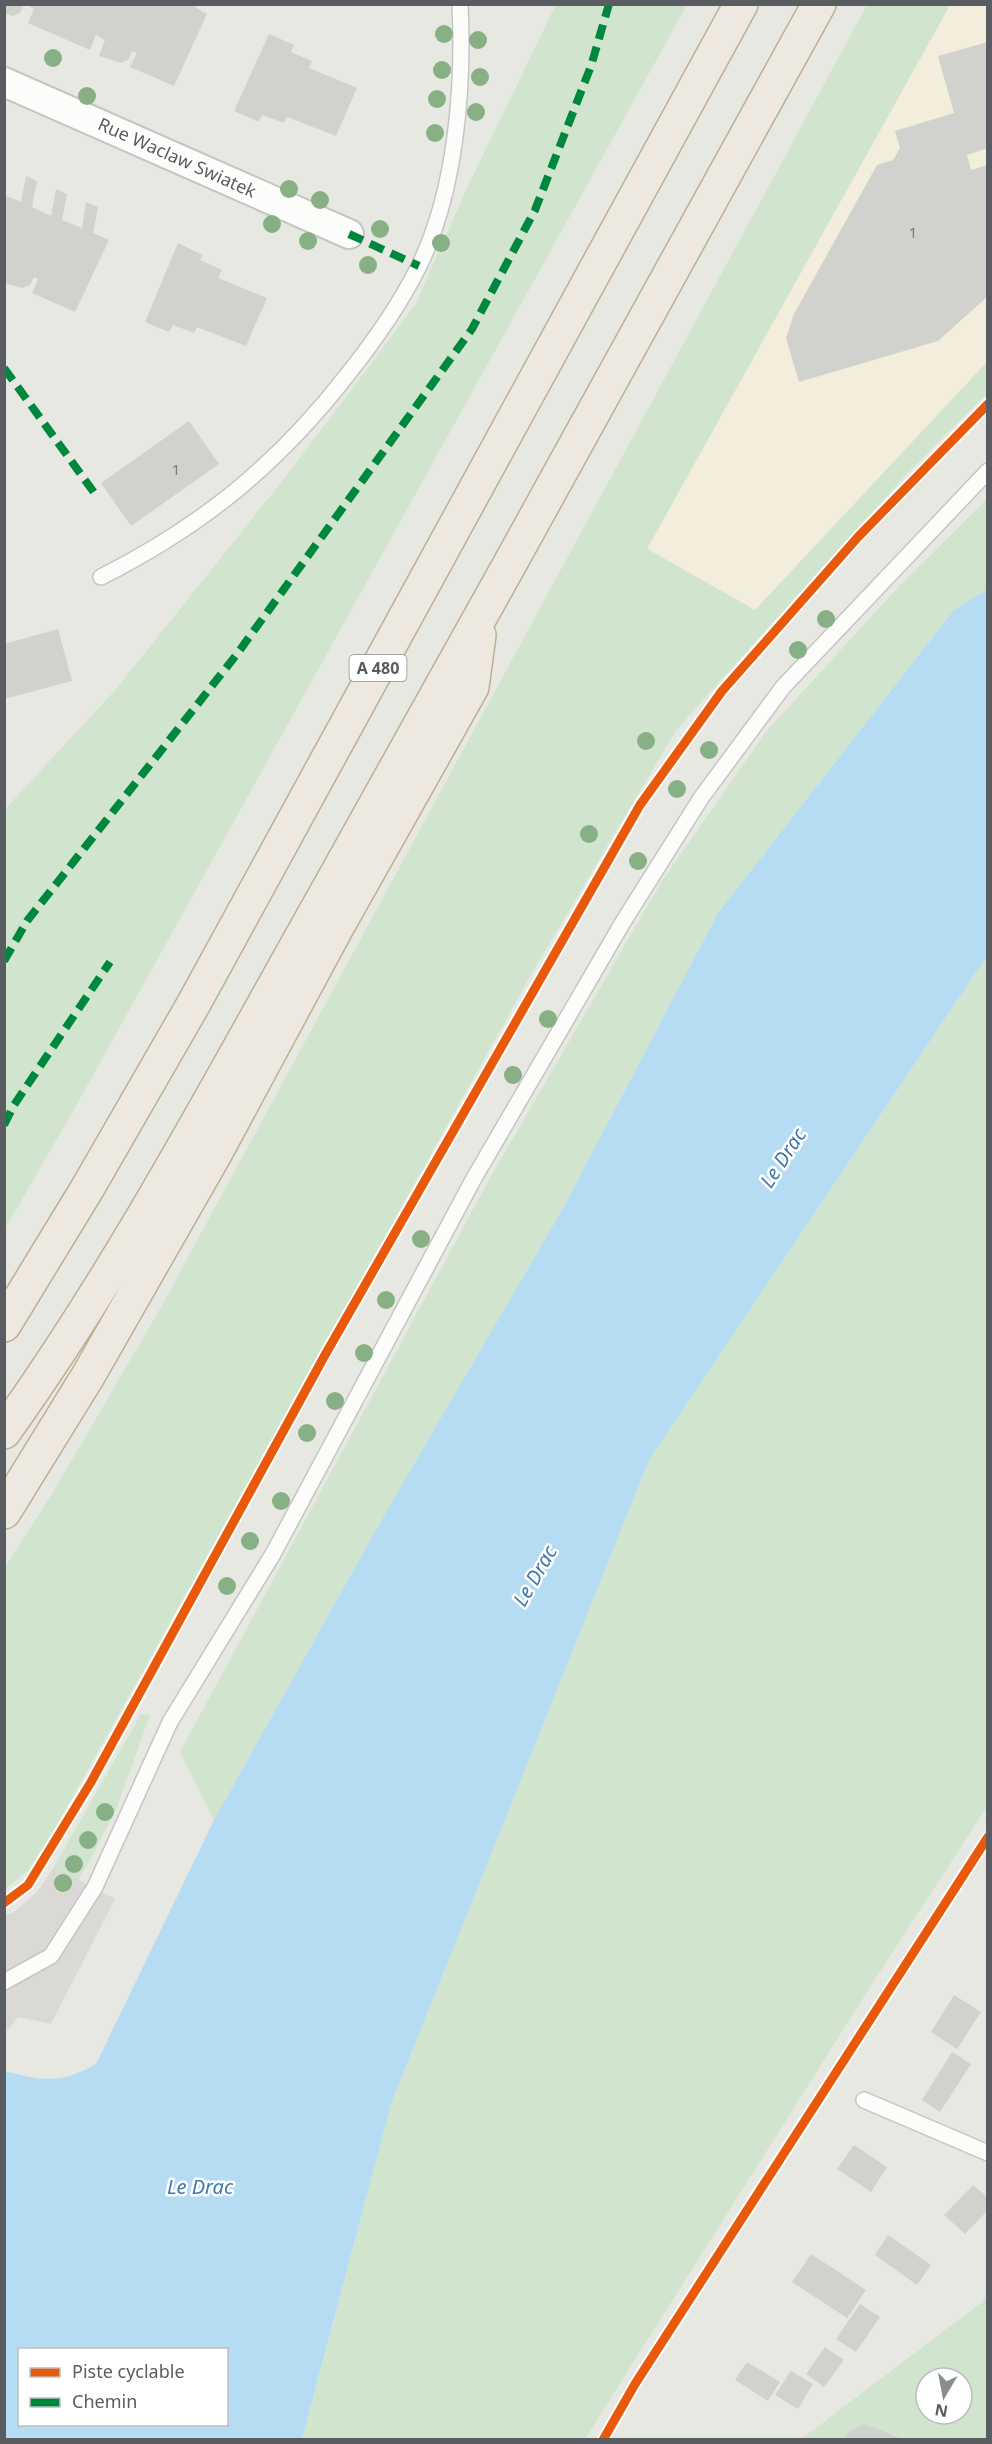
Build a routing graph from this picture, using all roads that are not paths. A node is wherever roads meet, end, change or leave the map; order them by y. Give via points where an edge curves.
1 (460, 4) edge
2 (741, 4) edge
3 (819, 4) edge
4 (4, 82) edge
5 (349, 234) dead end
6 (987, 471) edge
7 (101, 577) dead end
8 (482, 616) junction
9 (4, 1325) edge
10 (4, 1432) edge
11 (4, 1512) edge
12 (4, 1982) edge
13 (864, 2100) dead end
14 (987, 2153) edge

1 - 7 lane via 458,106 441,207 419,266 384,327 318,412 258,474 198,521
2 - 9 highway, A 480 via 193,1005
3 - 8 highway
4 - 5 street, Rue Waclaw Swiatek
6 - 12 lane via 783,687 701,798 623,922 473,1180 273,1554 170,1722 95,1887 51,1956
8 - 10 highway via 109,1274 47,1373
8 - 11 highway via 472,687 216,1152 88,1376
13 - 14 lane

